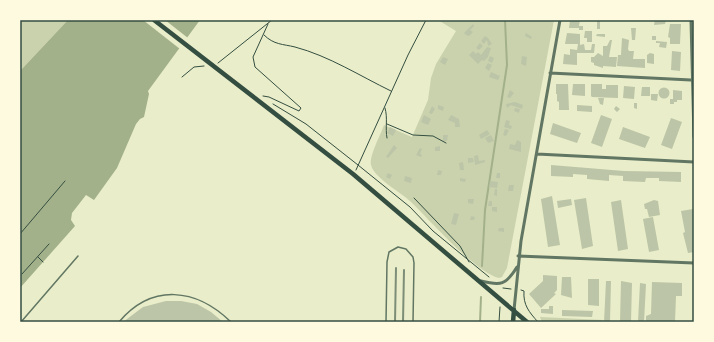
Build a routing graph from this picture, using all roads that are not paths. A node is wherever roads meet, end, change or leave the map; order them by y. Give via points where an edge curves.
1 (154, 20) edge
2 (560, 20) edge
3 (691, 20) edge
4 (550, 73) junction
5 (691, 80) junction
6 (693, 104) edge
7 (694, 137) edge
8 (537, 154) junction
9 (694, 162) edge
10 (78, 256) dead end
11 (518, 256) junction
12 (694, 263) edge
13 (518, 266) junction
14 (481, 282) junction
15 (514, 310) junction
16 (21, 322) edge
17 (119, 322) edge
18 (231, 322) edge
19 (386, 322) edge
20 (412, 322) edge
21 (514, 322) edge
22 (527, 322) edge

1 - 14 main road via 353,174
2 - 4 street
3 - 5 street
4 - 5 street
4 - 8 street
5 - 6 street
6 - 7 street
8 - 9 street
8 - 11 street
10 - 16 lane
11 - 12 street
11 - 13 street
13 - 14 street via 502,284
13 - 15 street
14 - 15 main road
15 - 21 main road
15 - 22 main road
17 - 18 lane via 138,304 165,295 183,295 217,308
19 - 20 lane via 387,262 389,252 398,247 406,249 413,257

